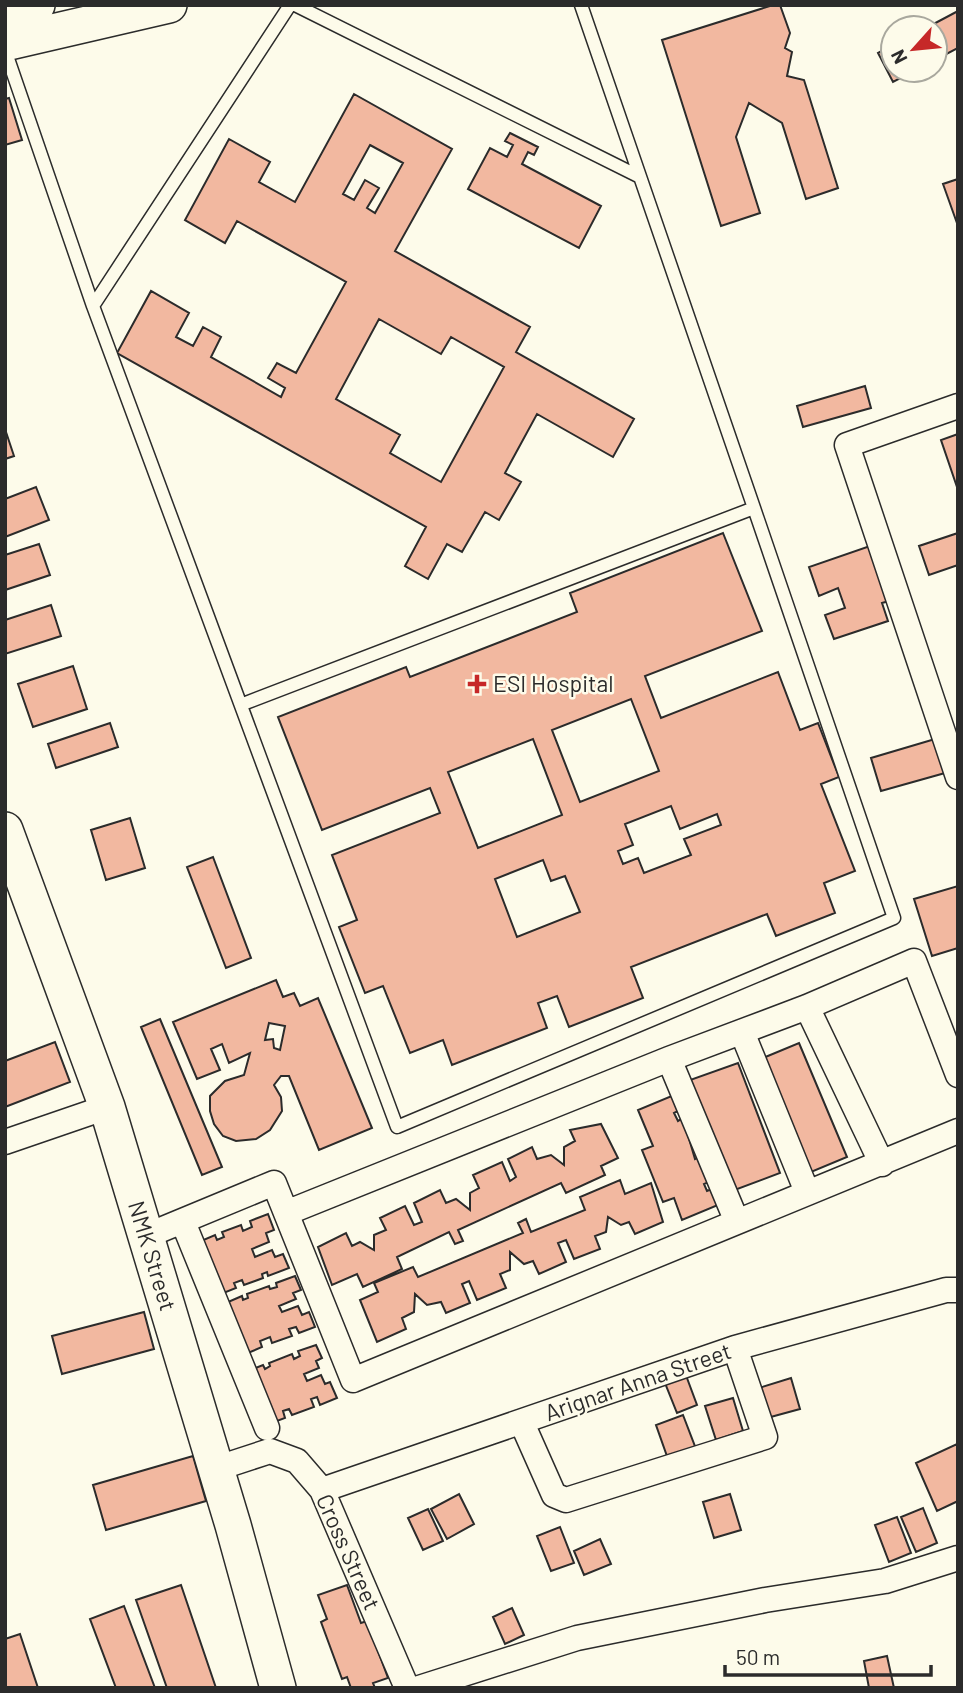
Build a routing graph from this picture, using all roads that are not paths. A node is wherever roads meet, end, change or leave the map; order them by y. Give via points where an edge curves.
1 (37, 5) edge
2 (169, 5) edge
3 (292, 5) edge
4 (581, 5) edge
5 (5, 14) edge
6 (5, 43) edge
7 (5, 50) edge
8 (638, 176) junction
9 (93, 306) junction
10 (958, 407) edge
11 (754, 508) junction
12 (243, 704) junction
13 (958, 777) edge
14 (5, 830) edge
15 (807, 1007) junction
16 (742, 1032) junction
17 (668, 1059) junction
18 (958, 1075) edge
19 (107, 1107) junction
20 (958, 1131) edge
21 (5, 1142) edge
22 (883, 1164) junction
23 (807, 1192) junction
24 (286, 1213) junction
25 (183, 1222) junction
26 (737, 1222) junction
27 (146, 1236) junction
28 (958, 1290) edge
29 (735, 1348) junction
30 (522, 1423) junction
31 (267, 1428) dead end
32 (215, 1469) junction
33 (323, 1490) junction
34 (958, 1559) edge
35 (278, 1688) edge
36 (407, 1688) edge
37 (419, 1688) edge

1 - 5 street
2 - 6 street
3 - 8 lane
3 - 9 lane
4 - 8 lane
7 - 9 lane
8 - 11 lane
9 - 12 lane
10 - 13 street via 847,445
11 - 12 lane
11 - 12 lane via 894,918 397,1127
14 - 19 street, NMK Street
15 - 16 street
15 - 18 street via 914,961
15 - 22 street
16 - 17 street
16 - 23 street
17 - 24 street
17 - 26 street
19 - 21 street
19 - 27 street, NMK Street
20 - 22 street
22 - 23 street
23 - 26 street
24 - 25 street via 274,1183
24 - 26 street via 353,1380
25 - 27 street
25 - 31 street
27 - 32 street, NMK Street
28 - 29 street, Arignar Anna Street
29 - 30 street, Arignar Anna Street
29 - 30 street via 765,1437 566,1500 554,1495
30 - 33 street, Arignar Anna Street
32 - 33 street, Cross Street via 270,1451 297,1461
32 - 35 street, NMK Street
33 - 36 street, Cross Street
34 - 37 street via 885,1581 577,1638

